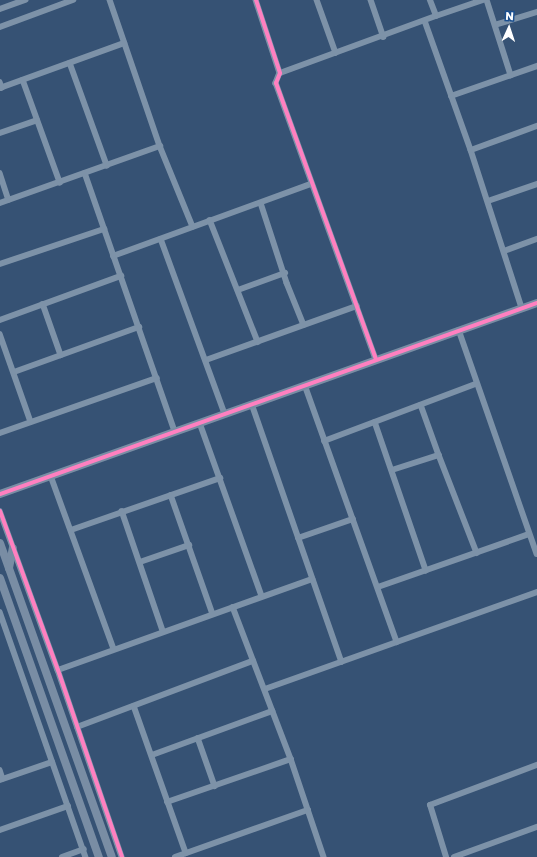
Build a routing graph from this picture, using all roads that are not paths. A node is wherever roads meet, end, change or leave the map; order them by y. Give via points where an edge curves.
1 (25, 0) edge
2 (73, 0) edge
3 (110, 0) edge
4 (256, 0) edge
5 (317, 0) edge
6 (371, 0) edge
7 (430, 0) edge
8 (483, 0) edge
9 (487, 0) edge
10 (0, 9) edge
11 (537, 12) edge
12 (436, 16) junction
13 (424, 21) junction
14 (496, 26) junction
15 (0, 27) edge
16 (384, 37) junction
17 (124, 43) junction
18 (336, 54) junction
19 (70, 63) junction
20 (537, 66) edge
21 (280, 73) junction
22 (511, 75) junction
23 (23, 80) junction
24 (1, 86) edge
25 (451, 96) junction
26 (37, 120) junction
27 (537, 126) edge
28 (0, 133) edge
29 (160, 146) junction
30 (471, 150) junction
31 (107, 165) junction
32 (85, 173) junction
33 (0, 174) edge
34 (60, 182) junction
35 (311, 184) junction
36 (537, 184) edge
37 (9, 200) junction
38 (488, 201) junction
39 (261, 202) junction
40 (0, 203) edge
41 (210, 220) junction
42 (193, 227) junction
43 (104, 229) junction
44 (161, 238) junction
45 (537, 239) edge
46 (504, 251) junction
47 (114, 256) junction
48 (0, 264) edge
49 (285, 273) junction
50 (121, 276) junction
51 (238, 290) junction
52 (537, 303) edge
53 (43, 304) junction
54 (357, 306) junction
55 (522, 308) junction
56 (0, 320) edge
57 (304, 325) junction
58 (139, 327) junction
59 (459, 330) junction
60 (0, 334) edge
61 (258, 342) junction
62 (61, 355) junction
63 (376, 359) junction
64 (206, 360) junction
65 (14, 372) junction
66 (157, 378) junction
67 (476, 384) junction
68 (305, 385) junction
69 (252, 404) junction
70 (422, 405) junction
71 (225, 414) junction
72 (31, 422) junction
73 (376, 422) junction
74 (200, 423) junction
75 (174, 432) junction
76 (0, 433) edge
77 (324, 441) junction
78 (439, 455) junction
79 (392, 470) junction
80 (51, 476) junction
81 (220, 478) junction
82 (0, 494) edge
83 (171, 495) junction
84 (0, 511) edge
85 (122, 511) junction
86 (353, 519) junction
87 (71, 530) junction
88 (529, 534) junction
89 (298, 538) junction
90 (0, 543) edge
91 (189, 545) junction
92 (13, 548) junction
93 (477, 553) junction
94 (537, 554) edge
95 (140, 562) junction
96 (9, 569) junction
97 (426, 570) junction
98 (0, 578) edge
99 (312, 578) junction
100 (378, 587) junction
101 (537, 592) edge
102 (262, 596) junction
103 (234, 607) junction
104 (0, 612) edge
105 (213, 614) junction
106 (164, 631) junction
107 (397, 642) junction
108 (114, 649) junction
109 (253, 661) junction
110 (342, 662) junction
111 (58, 670) junction
112 (265, 689) junction
113 (134, 706) junction
114 (272, 711) junction
115 (61, 715) junction
116 (50, 720) junction
117 (77, 727) junction
118 (68, 734) junction
119 (198, 738) junction
120 (57, 740) junction
121 (152, 755) junction
122 (291, 760) junction
123 (52, 762) junction
124 (537, 765) edge
125 (0, 770) edge
126 (2, 780) edge
127 (216, 786) junction
128 (167, 802) junction
129 (68, 806) junction
130 (308, 810) junction
131 (537, 827) edge
132 (0, 830) edge
133 (84, 850) junction
134 (186, 853) junction
135 (62, 857) edge
136 (86, 857) edge
137 (99, 857) edge
138 (112, 857) edge
139 (122, 857) edge
140 (175, 857) edge
141 (324, 857) edge
142 (446, 857) edge
143 (454, 857) edge

1 - 10 street
2 - 15 street
3 - 17 street
4 - 21 street
5 - 18 street
6 - 16 street
7 - 12 street
8 - 12 street
9 - 14 street
11 - 14 street
12 - 13 street
13 - 16 street
13 - 25 street
14 - 22 street
16 - 18 street
17 - 19 street
17 - 29 street
18 - 21 street
19 - 23 street
19 - 31 street
20 - 22 street
21 - 35 street via 276,83
22 - 25 street
23 - 24 street
23 - 26 street
25 - 30 street
26 - 28 street
26 - 34 street
27 - 30 street
29 - 31 street
29 - 42 street
30 - 38 street
31 - 32 street
32 - 34 street
32 - 43 street
33 - 37 street
34 - 37 street
35 - 39 street
35 - 54 street
36 - 38 street
37 - 40 street
38 - 46 street
39 - 41 street
39 - 49 street
41 - 42 street
41 - 51 street
42 - 44 street
43 - 47 street
43 - 48 street
44 - 47 street
44 - 64 street
45 - 46 street
46 - 55 street
47 - 50 street
49 - 51 street
49 - 57 street
50 - 53 street
50 - 58 street
51 - 61 street
52 - 55 main road
53 - 56 street
53 - 62 street
54 - 57 street
54 - 63 street
55 - 59 main road
57 - 61 street
58 - 62 street
58 - 66 street
59 - 63 main road
59 - 67 street
60 - 65 street
61 - 64 street
62 - 65 street
63 - 68 main road
64 - 71 street
65 - 72 street
66 - 72 street
66 - 75 street
67 - 70 street
67 - 88 street via 507,465
68 - 69 main road
68 - 77 street
69 - 71 main road
69 - 89 street
70 - 73 street
70 - 78 street
71 - 74 main road
72 - 76 street
73 - 77 street
73 - 79 street
74 - 75 main road
74 - 81 street
75 - 80 main road
77 - 86 street
78 - 79 street
78 - 93 street
79 - 97 street
80 - 82 main road
80 - 87 street
81 - 83 street
81 - 102 street
83 - 85 street
83 - 91 street
84 - 92 street
85 - 87 street
85 - 95 street
86 - 89 street
86 - 100 street
87 - 108 street
88 - 93 street
88 - 94 street
89 - 99 street
90 - 96 main road
91 - 95 street
91 - 105 street
92 - 96 main road
92 - 111 street
93 - 97 street
95 - 106 street
96 - 115 main road
97 - 100 street
98 - 116 main road
99 - 102 street
99 - 110 street
100 - 107 street
101 - 107 street
102 - 103 street
103 - 105 street
103 - 109 street
104 - 123 street
105 - 106 street
106 - 108 street
107 - 110 street
108 - 111 street
109 - 112 street
109 - 113 street
110 - 112 street
111 - 117 street
112 - 114 street
113 - 117 street
113 - 121 street
114 - 119 street
114 - 122 street
115 - 116 main road via 57,721
115 - 118 main road
116 - 120 main road
117 - 139 street
118 - 120 main road via 61,734
118 - 138 main road
119 - 121 street
119 - 127 street
120 - 137 main road
121 - 128 street
122 - 127 street
122 - 130 street
123 - 126 street
123 - 129 street
124 - 142 street via 430,805
125 - 126 street
127 - 128 street
128 - 134 street
129 - 132 street
129 - 133 street
130 - 134 street
130 - 141 street
131 - 143 street
133 - 135 street
133 - 136 street
134 - 140 street

